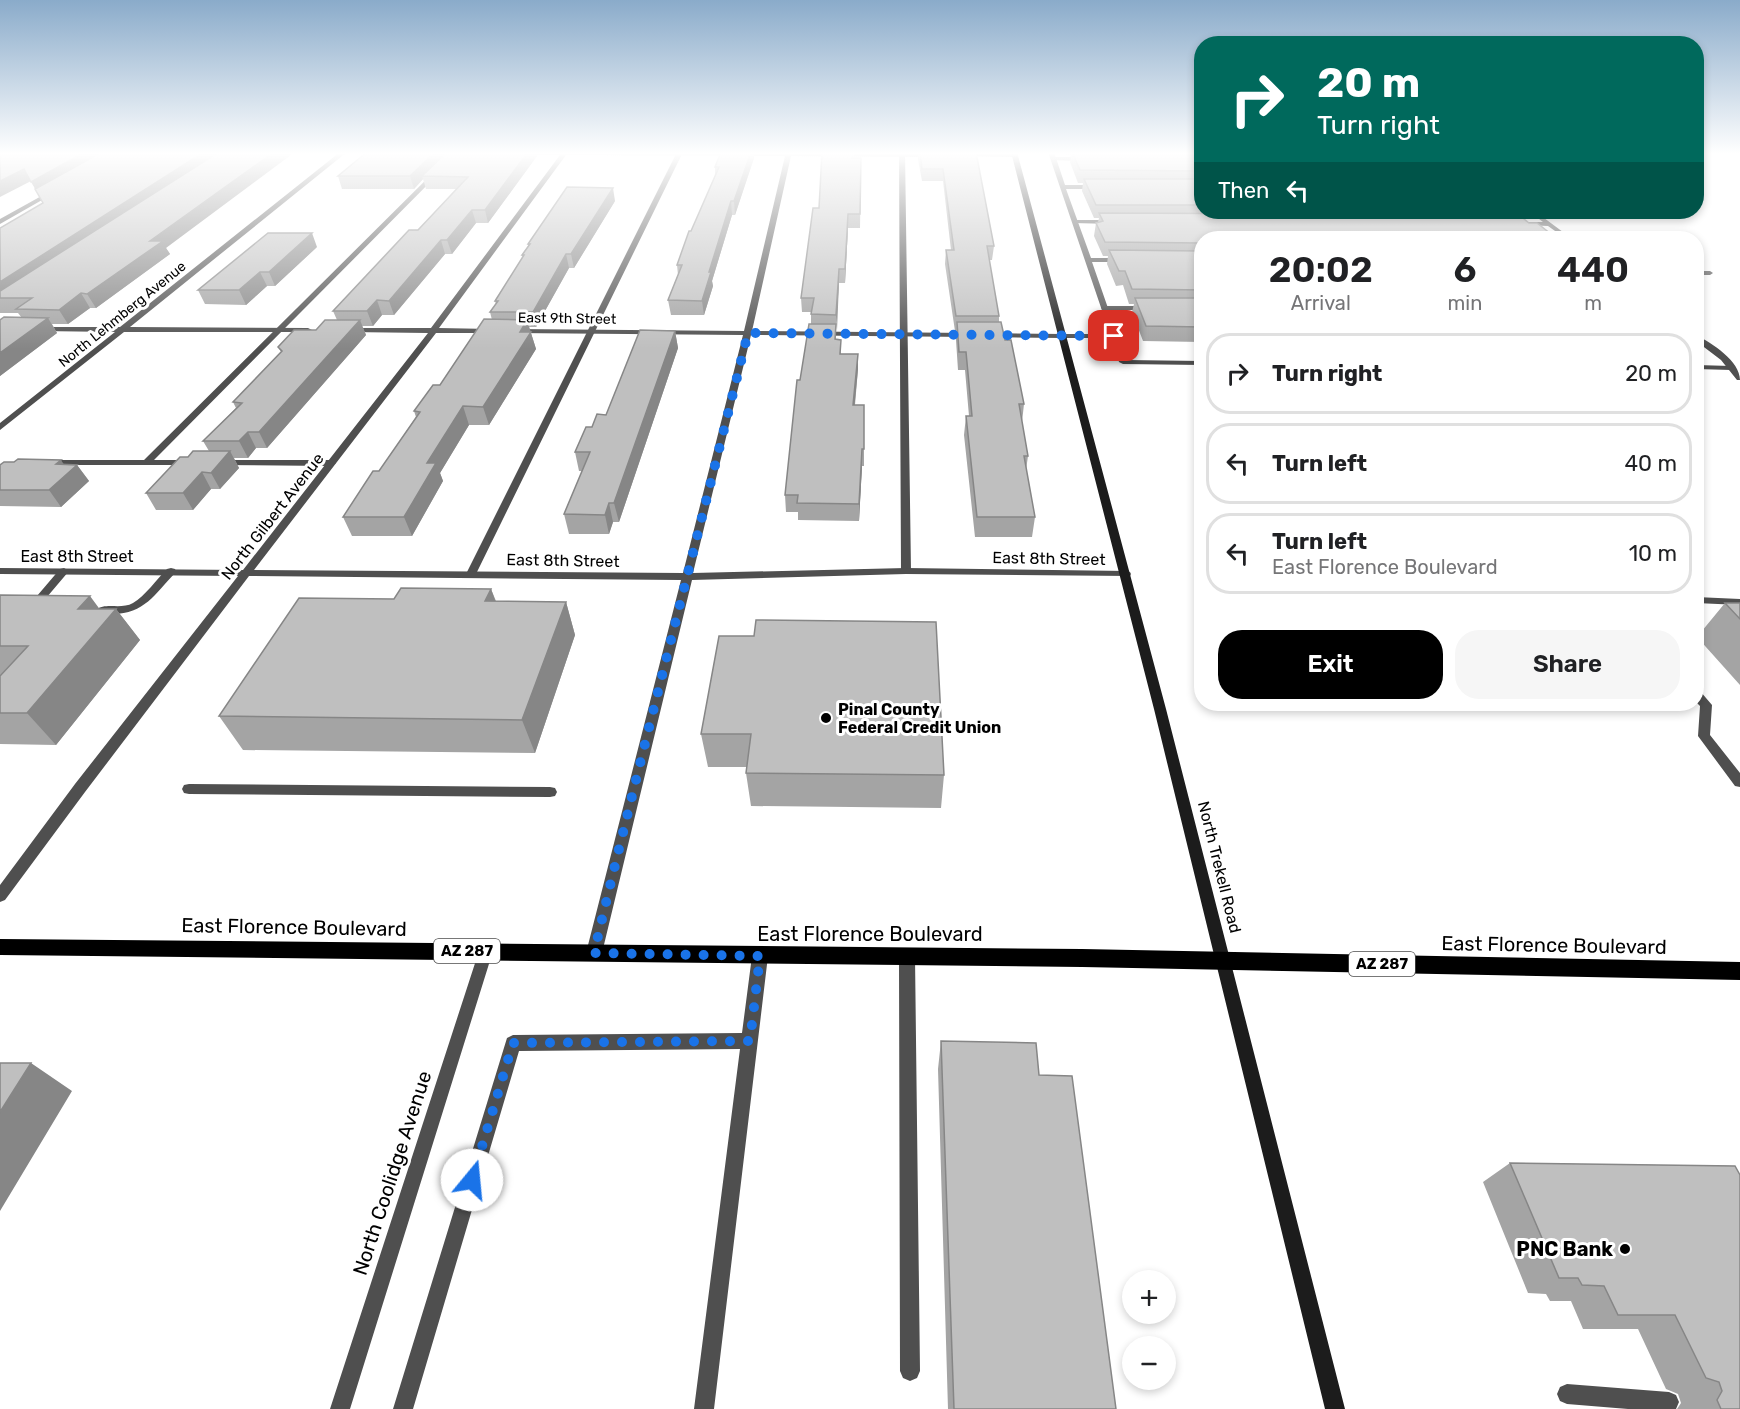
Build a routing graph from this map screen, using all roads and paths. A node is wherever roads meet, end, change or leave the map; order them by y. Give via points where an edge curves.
1 (262, 218) edge
2 (391, 218) edge
3 (517, 218) edge
4 (648, 218) edge
5 (774, 218) edge
6 (903, 218) edge
7 (1031, 218) edge
8 (1074, 218) edge
9 (1542, 219) edge
10 (1075, 222) junction
11 (1123, 222) edge
12 (1514, 224) edge
13 (1549, 224) junction
14 (1558, 231) edge
15 (1088, 260) junction
16 (1134, 260) edge
17 (1704, 273) edge
18 (1710, 273) dead end
19 (1105, 308) junction
20 (1158, 308) edge
21 (35, 328) edge
22 (123, 329) junction
23 (279, 330) junction
24 (315, 330) edge
25 (339, 330) edge
26 (434, 330) junction
27 (591, 332) junction
28 (748, 333) junction
29 (904, 334) junction
30 (1062, 336) junction
31 (1114, 336) junction
32 (1704, 343) edge
33 (1726, 360) junction
34 (1740, 360) edge
35 (1194, 363) edge
36 (1704, 367) edge
37 (1731, 368) junction
38 (1740, 378) edge
39 (0, 427) edge
40 (34, 463) edge
41 (146, 463) junction
42 (331, 463) junction
43 (0, 571) edge
44 (64, 571) junction
45 (171, 571) junction
46 (248, 571) junction
47 (906, 571) junction
48 (471, 574) junction
49 (1126, 574) junction
50 (688, 576) junction
51 (1704, 600) edge
52 (1740, 602) edge
53 (51, 609) edge
54 (93, 610) edge
55 (1704, 703) edge
56 (1740, 782) edge
57 (189, 789) dead end
58 (550, 792) dead end
59 (0, 896) edge
60 (0, 947) edge
61 (486, 951) junction
62 (594, 953) junction
63 (760, 956) junction
64 (907, 957) junction
65 (1224, 960) junction
66 (1740, 970) edge
67 (750, 1041) junction
68 (910, 1371) dead end
69 (1567, 1394) dead end
70 (1669, 1402) dead end
71 (340, 1409) edge
72 (403, 1409) edge
73 (704, 1409) edge
74 (1335, 1409) edge

1 - 22 street, North Lehmberg Avenue
2 - 23 street
3 - 26 street, North Gilbert Avenue
4 - 27 street
5 - 28 street
6 - 29 street
7 - 30 main road, North Trekell Road
8 - 10 street
9 - 13 street
10 - 11 street
10 - 15 street
12 - 13 street
13 - 14 street
15 - 16 street
15 - 19 street
17 - 18 street
19 - 20 street
19 - 31 street
21 - 22 street
22 - 23 street
22 - 39 street, North Lehmberg Avenue
23 - 24 street
23 - 41 street
25 - 26 street, East 9th Street
26 - 27 street, East 9th Street
26 - 42 street, North Gilbert Avenue
27 - 28 street, East 9th Street
27 - 48 street
28 - 29 street, East 9th Street
28 - 50 street
29 - 30 street, East 9th Street
29 - 47 street
30 - 31 street
30 - 49 main road, North Trekell Road
31 - 35 street via 1123,362
32 - 33 street
33 - 34 street
33 - 37 street
36 - 37 street
37 - 38 street
40 - 41 street
41 - 42 street
42 - 46 street, North Gilbert Avenue
43 - 44 street, East 8th Street
44 - 45 street, East 8th Street
44 - 53 street via 35,605
45 - 46 street, East 8th Street
45 - 54 street via 138,604 125,610
46 - 48 street, East 8th Street
46 - 59 street, North Gilbert Avenue
47 - 49 street, East 8th Street
47 - 50 street, East 8th Street
48 - 50 street, East 8th Street
49 - 65 main road, North Trekell Road
50 - 62 street
51 - 52 street
55 - 56 street via 1704,736
57 - 58 street
60 - 61 main road, East Florence Boulevard / AZ 287
61 - 62 main road, East Florence Boulevard / AZ 287
61 - 71 street, North Coolidge Avenue
62 - 63 main road, East Florence Boulevard / AZ 287
63 - 64 main road, East Florence Boulevard / AZ 287
63 - 67 street
64 - 65 main road, East Florence Boulevard / AZ 287
64 - 68 street
65 - 66 main road, East Florence Boulevard / AZ 287
65 - 74 main road, North Trekell Road
67 - 72 street via 513,1043
67 - 73 street
69 - 70 street

